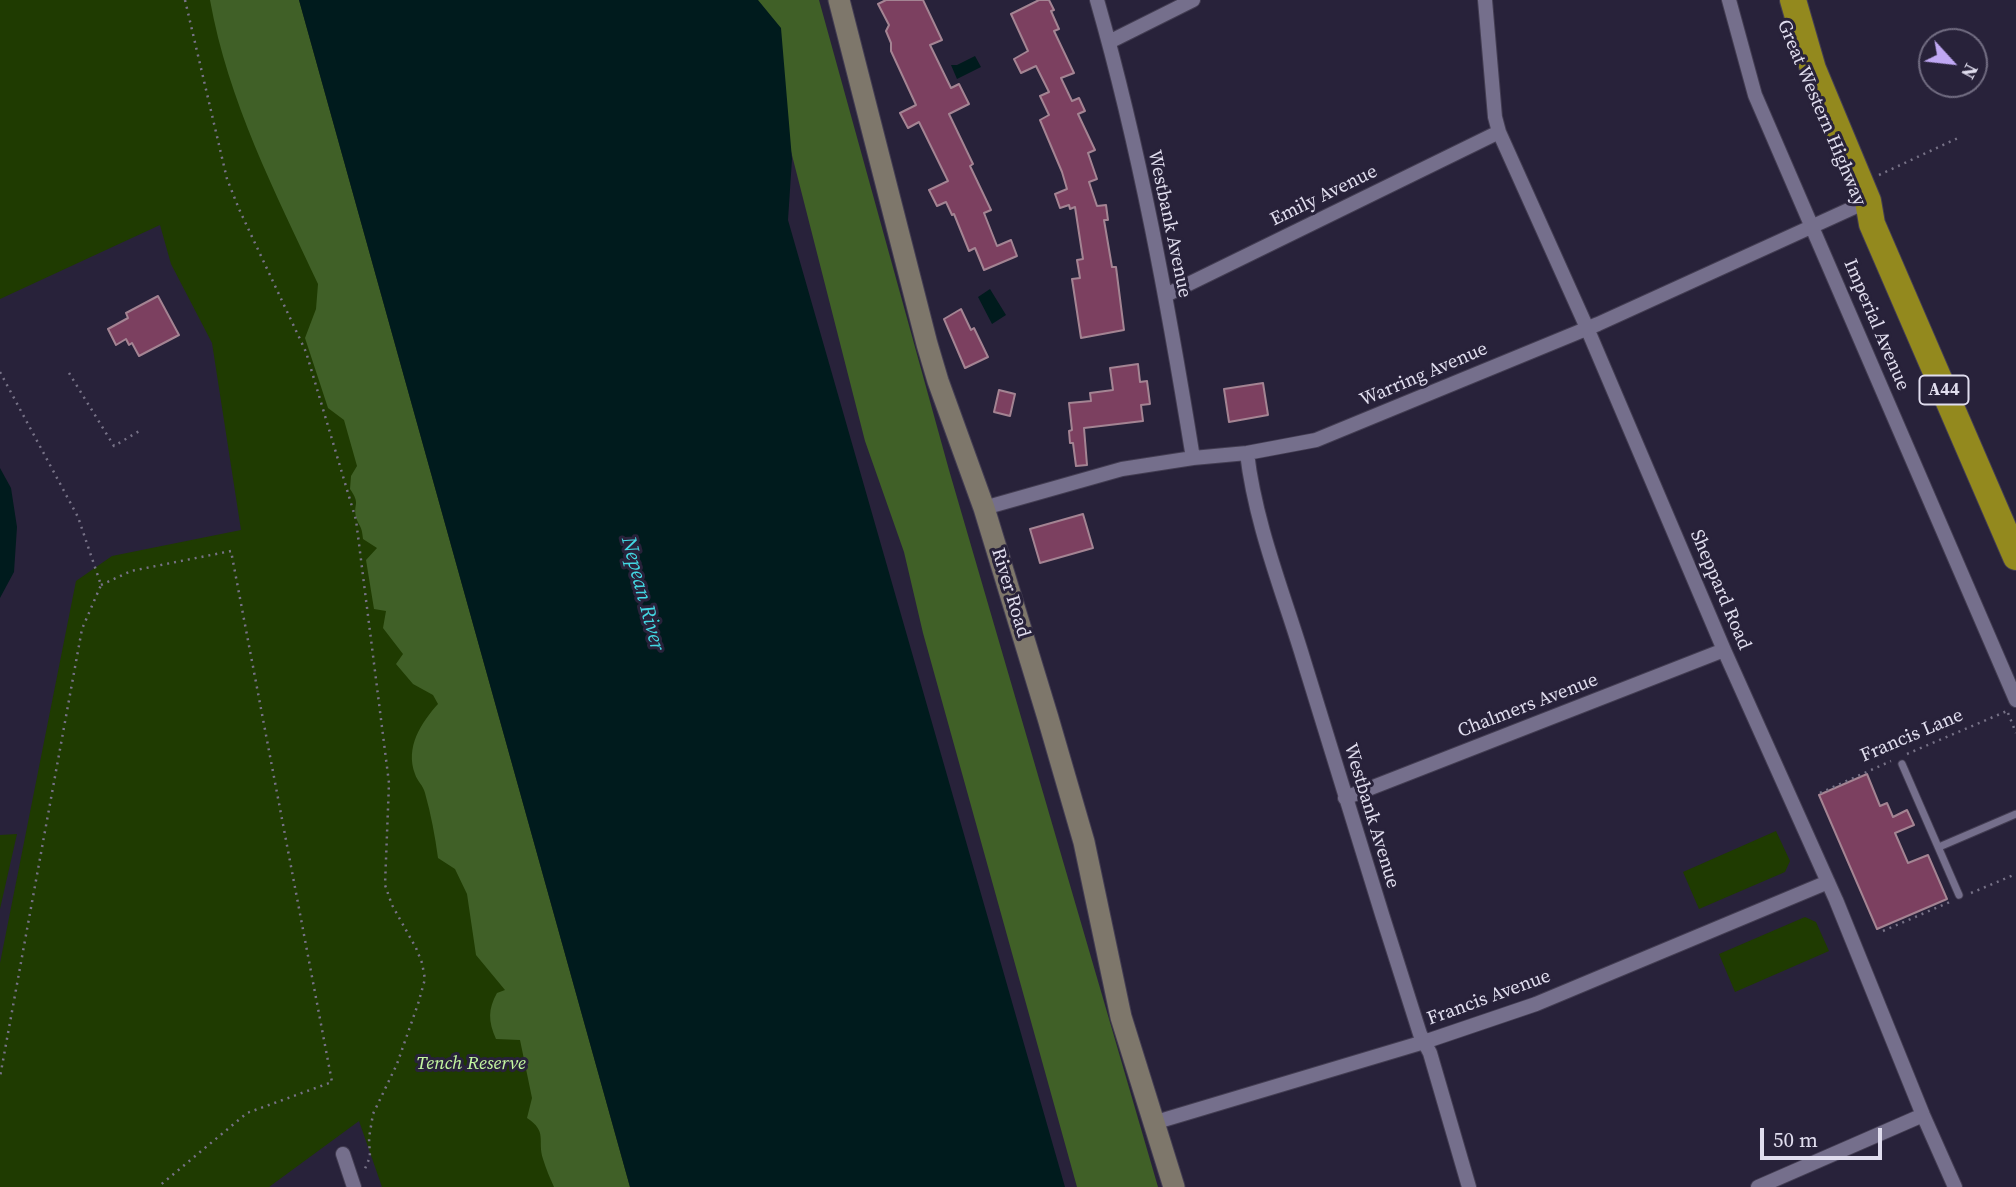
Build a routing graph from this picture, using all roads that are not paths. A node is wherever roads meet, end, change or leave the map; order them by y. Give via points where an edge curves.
1 (839, 0) edge
2 (1097, 0) edge
3 (1193, 0) edge
4 (1485, 0) edge
5 (1729, 0) edge
6 (1775, 0) edge
7 (1793, 0) edge
8 (1109, 42) junction
9 (1499, 132) junction
10 (1864, 215) junction
11 (1812, 226) junction
12 (1166, 295) junction
13 (1587, 328) junction
14 (1247, 453) junction
15 (1193, 458) junction
16 (984, 509) junction
17 (2016, 557) edge
18 (1724, 650) junction
19 (2016, 700) edge
20 (1902, 764) dead end
21 (1345, 798) junction
22 (2016, 814) edge
23 (1939, 847) junction
24 (1828, 881) junction
25 (1959, 895) dead end
26 (1424, 1042) junction
27 (1923, 1115) junction
28 (1153, 1123) junction
29 (343, 1153) dead end
30 (358, 1182) edge
31 (1174, 1187) edge
32 (1469, 1187) edge
33 (1758, 1187) edge
34 (1955, 1187) edge

1 - 16 street, River Road via 927,344
2 - 8 street, Westbank Avenue
3 - 8 street
4 - 9 street, Sheppard Road
5 - 11 street, Imperial Avenue via 1755,95
6 - 10 highway, Great Western Highway / A44 via 1805,83
7 - 10 highway, Great Western Highway / A44 via 1813,69 1868,201
8 - 12 street, Westbank Avenue
9 - 12 street, Emily Avenue
9 - 13 street, Sheppard Road
10 - 11 street, Warring Avenue
10 - 17 highway, Great Western Highway / A44
11 - 13 street, Warring Avenue
11 - 19 street, Imperial Avenue
12 - 15 street, Westbank Avenue
13 - 14 street, Warring Avenue via 1317,440
13 - 18 street, Sheppard Road
14 - 15 street, Warring Avenue
14 - 21 street, Westbank Avenue via 1264,530
15 - 16 street, Warring Avenue via 1112,471
16 - 28 street, River Road via 1084,842 1121,1017
18 - 21 street, Chalmers Avenue
18 - 24 street, Sheppard Road
20 - 23 lane
21 - 26 street, Westbank Avenue
22 - 23 lane
23 - 25 lane
24 - 26 street, Francis Avenue via 1536,1004
24 - 27 street, Sheppard Road
26 - 28 street, Francis Avenue
26 - 32 street, Westbank Avenue
27 - 33 street
27 - 34 street, Sheppard Road
28 - 31 street, River Road
29 - 30 street

